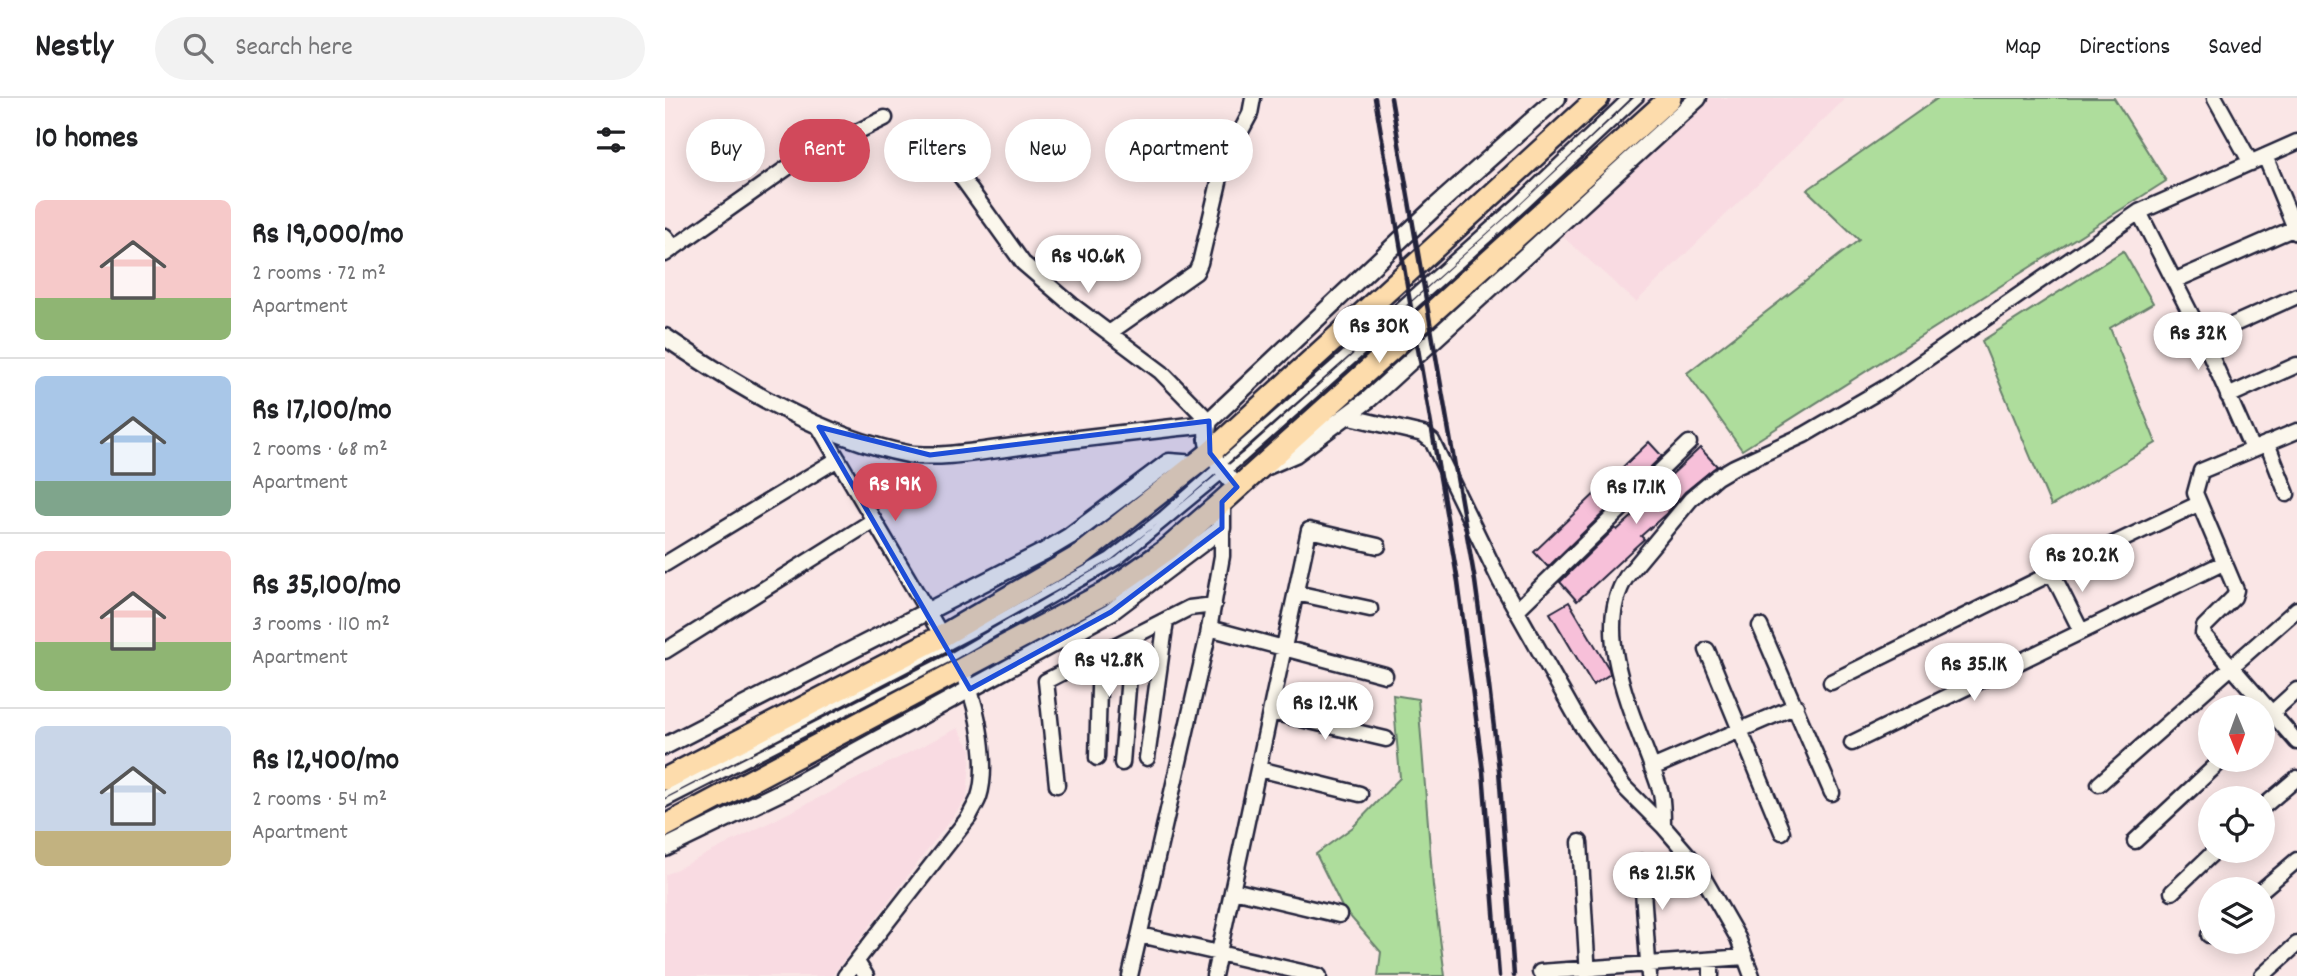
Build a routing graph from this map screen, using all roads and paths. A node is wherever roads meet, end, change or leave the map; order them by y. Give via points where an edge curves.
1 (1253, 98) edge
2 (1598, 98) edge
3 (1626, 98) edge
4 (1639, 98) edge
5 (1670, 98) edge
6 (1698, 98) edge
7 (2215, 98) edge
8 (1556, 99) edge
9 (885, 118) dead end
10 (2297, 142) edge
11 (2266, 156) junction
12 (2251, 163) junction
13 (965, 182) edge
14 (2139, 212) junction
15 (2296, 229) edge
16 (665, 236) edge
17 (670, 251) edge
18 (2176, 280) junction
19 (2297, 296) edge
20 (1109, 333) junction
21 (665, 337) edge
22 (2203, 338) junction
23 (2297, 365) edge
24 (2228, 396) junction
25 (1346, 416) junction
26 (1209, 421) junction
27 (819, 427) junction
28 (2297, 431) edge
29 (1689, 443) dead end
30 (2267, 443) junction
31 (2252, 449) junction
32 (838, 459) junction
33 (1218, 468) junction
34 (1256, 471) junction
35 (2287, 494) dead end
36 (1222, 502) junction
37 (2199, 504) junction
38 (874, 520) junction
39 (1222, 528) junction
40 (1378, 546) dead end
41 (2223, 563) junction
42 (665, 564) edge
43 (2052, 573) junction
44 (1296, 593) junction
45 (1214, 605) junction
46 (2297, 608) edge
47 (1370, 609) dead end
48 (1517, 610) junction
49 (928, 612) junction
50 (1166, 620) junction
51 (1760, 626) dead end
52 (1209, 628) junction
53 (2081, 631) junction
54 (1132, 638) junction
55 (1284, 650) junction
56 (1707, 650) dead end
57 (665, 651) edge
58 (951, 652) junction
59 (1100, 654) junction
60 (2231, 668) junction
61 (1385, 675) dead end
62 (1831, 682) dead end
63 (970, 689) junction
64 (2297, 690) edge
65 (2251, 695) edge
66 (1796, 706) junction
67 (2275, 710) edge
68 (1271, 712) junction
69 (2275, 723) edge
70 (1741, 730) junction
71 (1386, 739) dead end
72 (2297, 742) edge
73 (1852, 743) dead end
74 (665, 746) edge
75 (1097, 758) dead end
76 (1147, 758) dead end
77 (1122, 764) dead end
78 (1651, 768) junction
79 (1259, 769) junction
80 (2209, 772) edge
81 (2297, 778) edge
82 (665, 779) edge
83 (2099, 784) dead end
84 (1057, 785) dead end
85 (1832, 793) dead end
86 (665, 794) edge
87 (1360, 794) dead end
88 (2275, 797) edge
89 (665, 803) edge
90 (1663, 825) junction
91 (665, 826) edge
92 (1781, 832) dead end
93 (2135, 841) dead end
94 (1580, 842) dead end
95 (665, 848) edge
96 (2297, 860) edge
97 (1641, 862) dead end
98 (2202, 863) edge
99 (2275, 879) edge
100 (1233, 890) junction
101 (2172, 892) dead end
102 (1339, 915) dead end
103 (1140, 935) junction
104 (2297, 944) edge
105 (1220, 953) junction
106 (1745, 957) junction
107 (1711, 960) junction
108 (857, 962) junction
109 (1648, 970) edge
110 (1540, 972) dead end
111 (1587, 972) edge
112 (845, 976) edge
113 (866, 976) edge
114 (1130, 976) edge
115 (1214, 976) edge
116 (1319, 976) edge
117 (1711, 976) edge
118 (1752, 976) edge
119 (2262, 976) edge

1 - 20 street via 1250,114 1223,165 1196,272
2 - 33 main road
3 - 33 lane via 1518,201
4 - 33 lane via 1524,206
5 - 34 main road
6 - 25 street
7 - 12 street
8 - 26 street
9 - 17 street via 795,163
10 - 11 street
11 - 12 street
11 - 15 street
12 - 14 street
13 - 20 street via 1023,263
14 - 18 street
14 - 78 street via 1888,386 1804,435 1734,467 1691,499 1627,576 1615,615 1616,667
15 - 18 street
16 - 17 street
18 - 22 street
19 - 22 street
20 - 26 street via 1161,372
21 - 27 street
22 - 24 street
23 - 24 street
24 - 31 street
25 - 34 street via 1295,454
25 - 48 street via 1423,434 1432,441
26 - 27 street via 930,455 908,454
26 - 33 street via 1207,441
27 - 32 street
28 - 30 street
29 - 48 street
30 - 31 street
30 - 35 street
31 - 37 street via 2201,471 2195,493
32 - 38 street
32 - 42 street
33 - 34 main road
33 - 36 main road
33 - 49 street via 1169,462 1070,536
33 - 58 main road via 1081,555
33 - 58 lane via 1105,570
36 - 39 street
36 - 58 main road via 1168,549 1107,592
37 - 41 street
37 - 43 street
38 - 49 street
38 - 57 street
39 - 45 street
39 - 63 street via 1111,612
40 - 44 street via 1309,530
41 - 53 street
41 - 60 street via 2236,594 2204,627 2203,634
43 - 53 street
43 - 62 street
44 - 47 street
44 - 55 street
45 - 50 street via 1189,608
45 - 52 street
46 - 60 street
48 - 90 street via 1599,752 1624,787
49 - 58 street
49 - 74 street
50 - 54 street
50 - 76 street
51 - 66 street
52 - 55 street
52 - 103 street
53 - 73 street
54 - 59 street
54 - 77 street
55 - 61 street
55 - 68 street
56 - 70 street
58 - 63 street
58 - 82 main road
58 - 86 lane
58 - 89 lane
58 - 91 main road via 800,757
59 - 75 street
59 - 84 street via 1046,681
60 - 65 street
60 - 83 street
63 - 95 street via 787,789
63 - 108 street via 983,766 979,797 969,817
64 - 67 street
66 - 70 street
66 - 85 street
68 - 71 street
68 - 79 street
69 - 72 street
70 - 78 street
70 - 92 street
78 - 90 street via 1662,798
79 - 87 street
79 - 100 street
80 - 93 street
81 - 88 street
90 - 106 street via 1706,879
94 - 111 street
96 - 99 street
97 - 109 street
98 - 101 street
100 - 102 street
100 - 105 street
103 - 105 street
103 - 114 street
104 - 119 street
105 - 115 street
105 - 116 street
106 - 107 street
106 - 118 street
107 - 109 street
107 - 117 street
108 - 112 street
108 - 113 street
109 - 111 street
110 - 111 street

